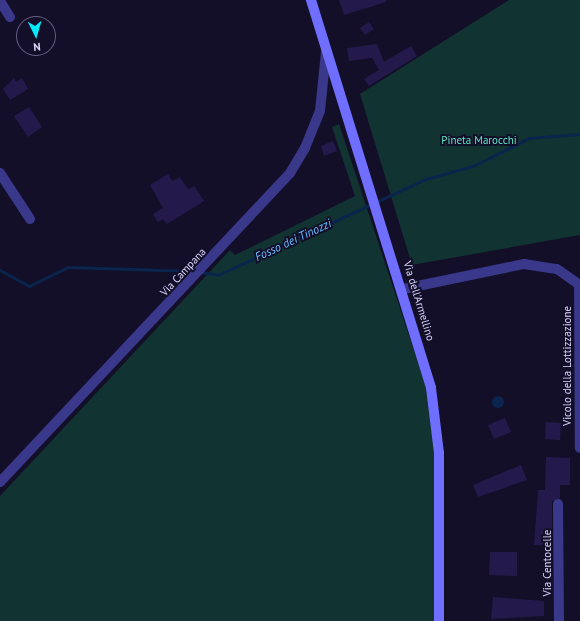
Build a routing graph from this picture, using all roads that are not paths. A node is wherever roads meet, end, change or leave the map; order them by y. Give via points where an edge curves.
1 (311, 0) edge
2 (0, 1) edge
3 (10, 17) dead end
4 (326, 48) junction
5 (0, 173) edge
6 (30, 219) dead end
7 (579, 285) edge
8 (403, 289) junction
9 (580, 448) edge
10 (0, 482) edge
11 (558, 504) dead end
12 (439, 621) edge
13 (559, 621) edge

1 - 4 street, Via dell'Armellino
2 - 3 street
4 - 8 street, Via dell'Armellino
4 - 10 street, Via Campana via 323,101 303,152 279,185
5 - 6 street
7 - 8 street via 557,269 524,264
7 - 9 street, Vicolo della Lottizzazione
8 - 12 street, Via dell'Armellino via 429,376 437,422
11 - 13 street, Via Centocelle

